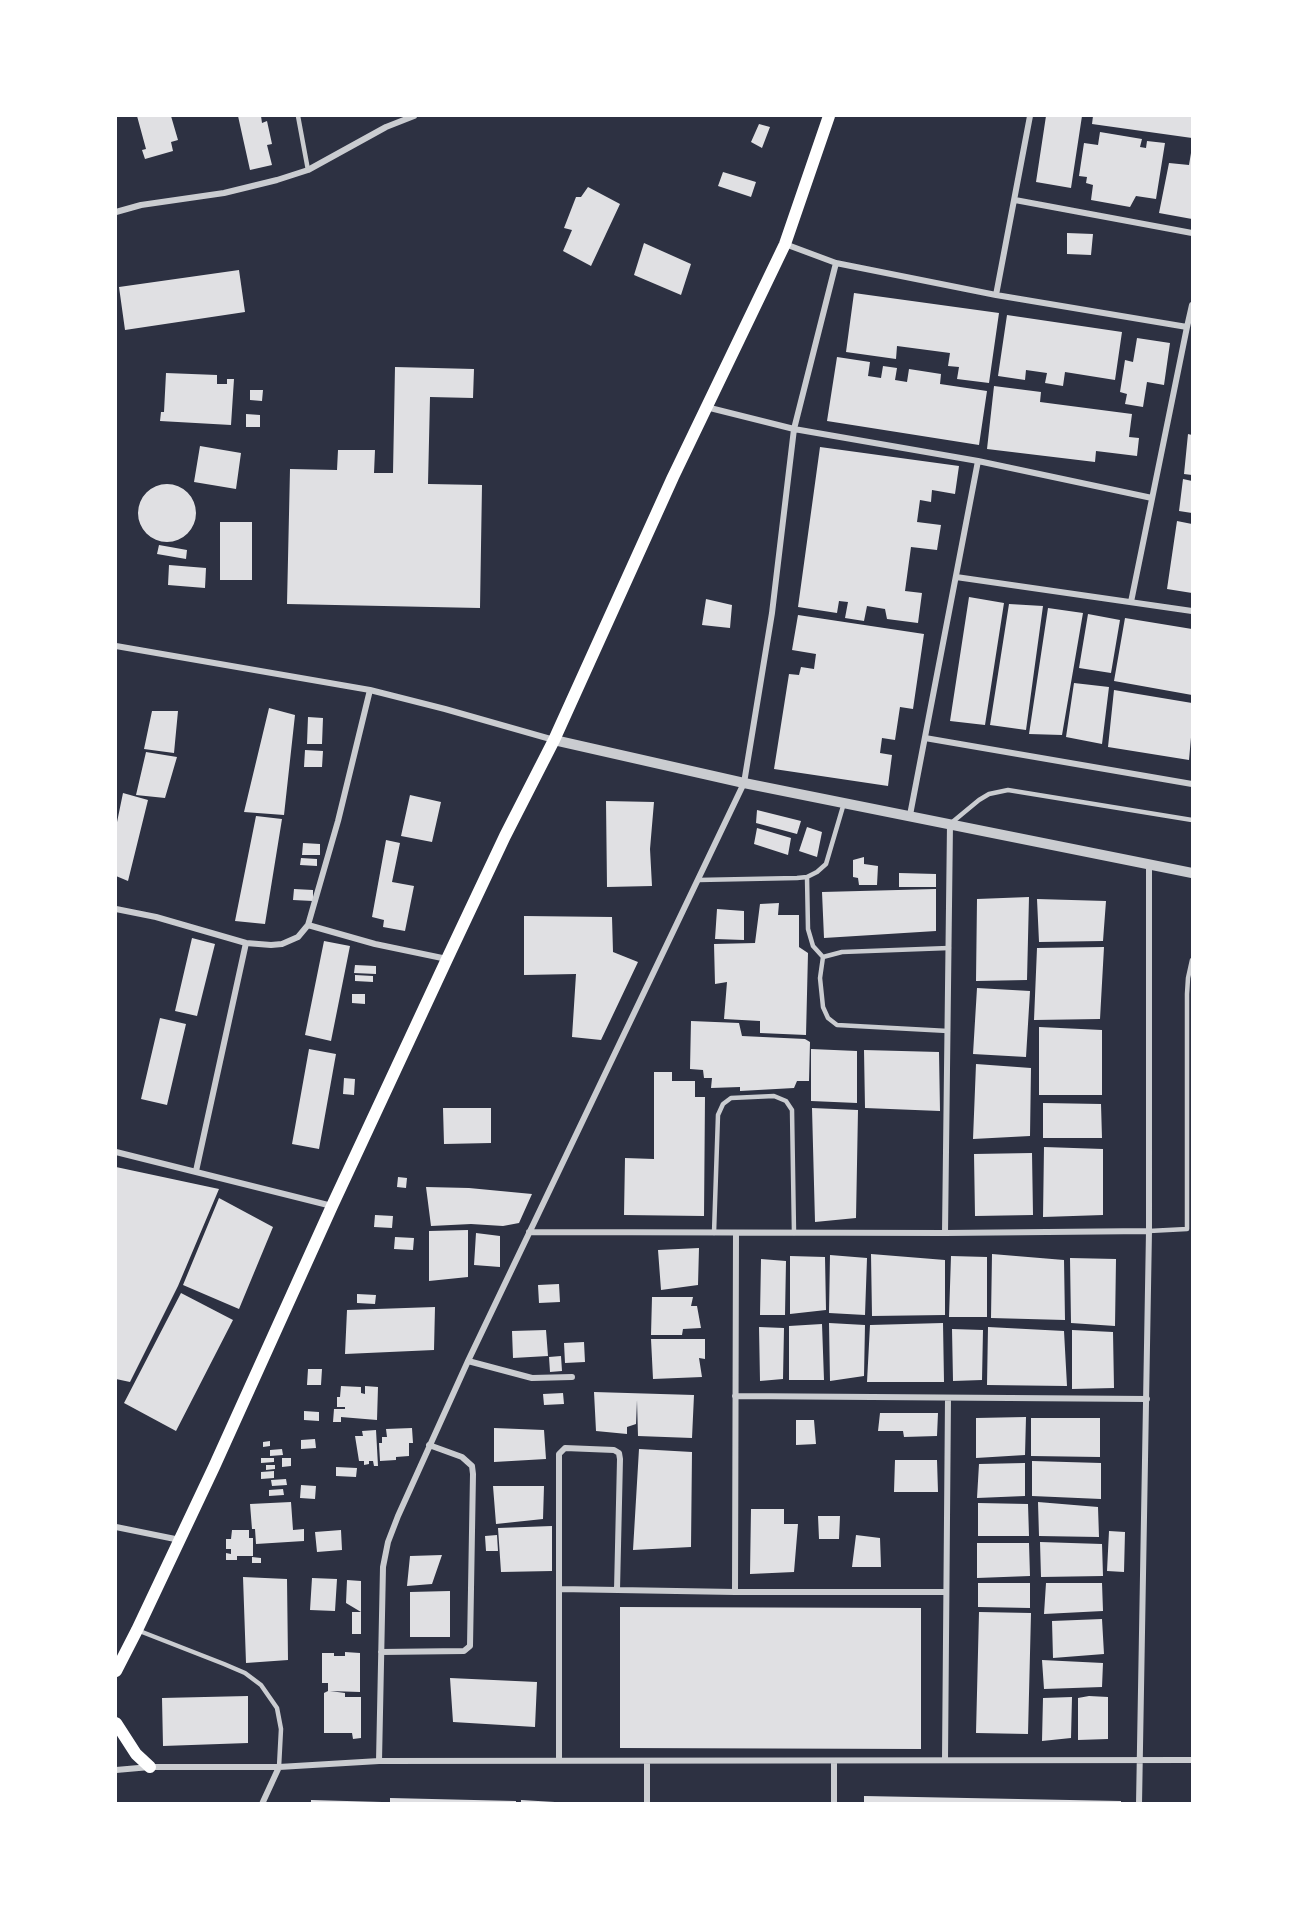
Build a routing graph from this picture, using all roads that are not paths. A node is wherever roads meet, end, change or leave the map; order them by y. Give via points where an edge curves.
1 (298, 116) edge
2 (414, 116) edge
3 (830, 116) edge
4 (1030, 116) edge
5 (308, 170) junction
6 (1015, 200) junction
7 (116, 212) edge
8 (1192, 233) edge
9 (785, 244) junction
10 (837, 263) junction
11 (996, 295) junction
12 (1192, 305) edge
13 (1187, 327) junction
14 (706, 407) junction
15 (794, 429) junction
16 (978, 461) junction
17 (1152, 498) junction
18 (956, 577) junction
19 (1131, 602) junction
20 (1192, 611) edge
21 (116, 646) edge
22 (369, 690) junction
23 (925, 738) junction
24 (554, 740) junction
25 (744, 783) junction
26 (1192, 784) edge
27 (844, 803) junction
28 (910, 815) junction
29 (1192, 820) edge
30 (950, 824) junction
31 (1149, 864) junction
32 (1192, 873) edge
33 (807, 877) junction
34 (698, 880) junction
35 (116, 909) edge
36 (308, 925) junction
37 (246, 942) junction
38 (949, 948) junction
39 (823, 957) junction
40 (447, 959) junction
41 (1192, 960) edge
42 (948, 1031) junction
43 (116, 1152) edge
44 (196, 1171) junction
45 (1190, 1174) edge
46 (332, 1206) junction
47 (1190, 1229) edge
48 (1149, 1231) junction
49 (529, 1232) junction
50 (714, 1233) junction
51 (736, 1233) junction
52 (794, 1233) junction
53 (945, 1233) junction
54 (468, 1361) junction
55 (572, 1377) dead end
56 (735, 1396) junction
57 (948, 1398) junction
58 (1147, 1400) junction
59 (429, 1445) junction
60 (116, 1527) edge
61 (180, 1540) junction
62 (559, 1589) junction
63 (617, 1590) junction
64 (735, 1592) junction
65 (946, 1592) junction
66 (137, 1630) junction
67 (381, 1652) junction
68 (116, 1671) edge
69 (116, 1723) edge
70 (945, 1760) junction
71 (1139, 1760) junction
72 (1192, 1760) edge
73 (379, 1761) junction
74 (559, 1761) junction
75 (647, 1761) junction
76 (834, 1761) junction
77 (150, 1767) junction
78 (279, 1767) junction
79 (116, 1770) edge
80 (262, 1803) edge
81 (647, 1803) edge
82 (834, 1803) edge
83 (1139, 1803) edge

1 - 5 lane
2 - 5 street
3 - 9 main road
4 - 6 street
5 - 7 street via 224,193
6 - 8 street
6 - 11 street
9 - 10 street
9 - 14 main road
10 - 11 street
10 - 15 street
11 - 13 street
12 - 13 street
13 - 17 street
14 - 15 street
14 - 24 main road
15 - 16 street
15 - 25 street via 772,613
16 - 17 street
16 - 18 street
17 - 19 street
18 - 19 street
18 - 23 street
19 - 20 street
21 - 22 street
22 - 24 street
22 - 36 street
23 - 26 street
23 - 28 street
24 - 25 street
24 - 40 main road
25 - 27 street
25 - 34 street
27 - 28 street
27 - 33 lane via 826,864
28 - 30 street
29 - 30 lane via 1008,790 989,794
30 - 31 street
30 - 38 street
31 - 32 street
31 - 48 street
33 - 34 lane
33 - 39 lane via 808,929 813,946
34 - 49 street
35 - 37 street
36 - 37 street via 298,937 282,944
36 - 40 street
37 - 44 street
38 - 39 lane via 861,950
38 - 42 street
39 - 42 lane via 820,978 824,1007 828,1018 837,1025
40 - 46 main road
41 - 45 lane via 1187,994
42 - 53 street
43 - 44 street
44 - 46 street
45 - 47 lane
46 - 61 main road
47 - 48 lane
48 - 53 street
48 - 58 street
49 - 50 street
49 - 54 street
50 - 51 street
50 - 52 lane via 718,1115 731,1098 774,1096 786,1101 792,1110
51 - 52 street
51 - 56 street
52 - 53 street
54 - 55 street via 532,1378
54 - 59 street
56 - 57 street
56 - 64 street
57 - 58 street
57 - 65 street
58 - 71 street
59 - 67 street via 388,1542 383,1567
59 - 67 street via 462,1457 472,1466 470,1646 464,1651
60 - 61 street
61 - 66 main road
62 - 63 street
62 - 63 street via 559,1454 566,1448 619,1453
62 - 74 street
63 - 64 street
64 - 65 street
65 - 70 street
66 - 68 main road
66 - 78 lane via 245,1673 261,1685 277,1708 281,1729
67 - 73 street
69 - 77 main road via 136,1754
70 - 71 street
70 - 76 street
71 - 72 street
71 - 83 street
73 - 74 street
73 - 78 street
74 - 75 street
75 - 76 street
75 - 81 street
76 - 82 street
77 - 78 street
77 - 79 street
78 - 80 street

